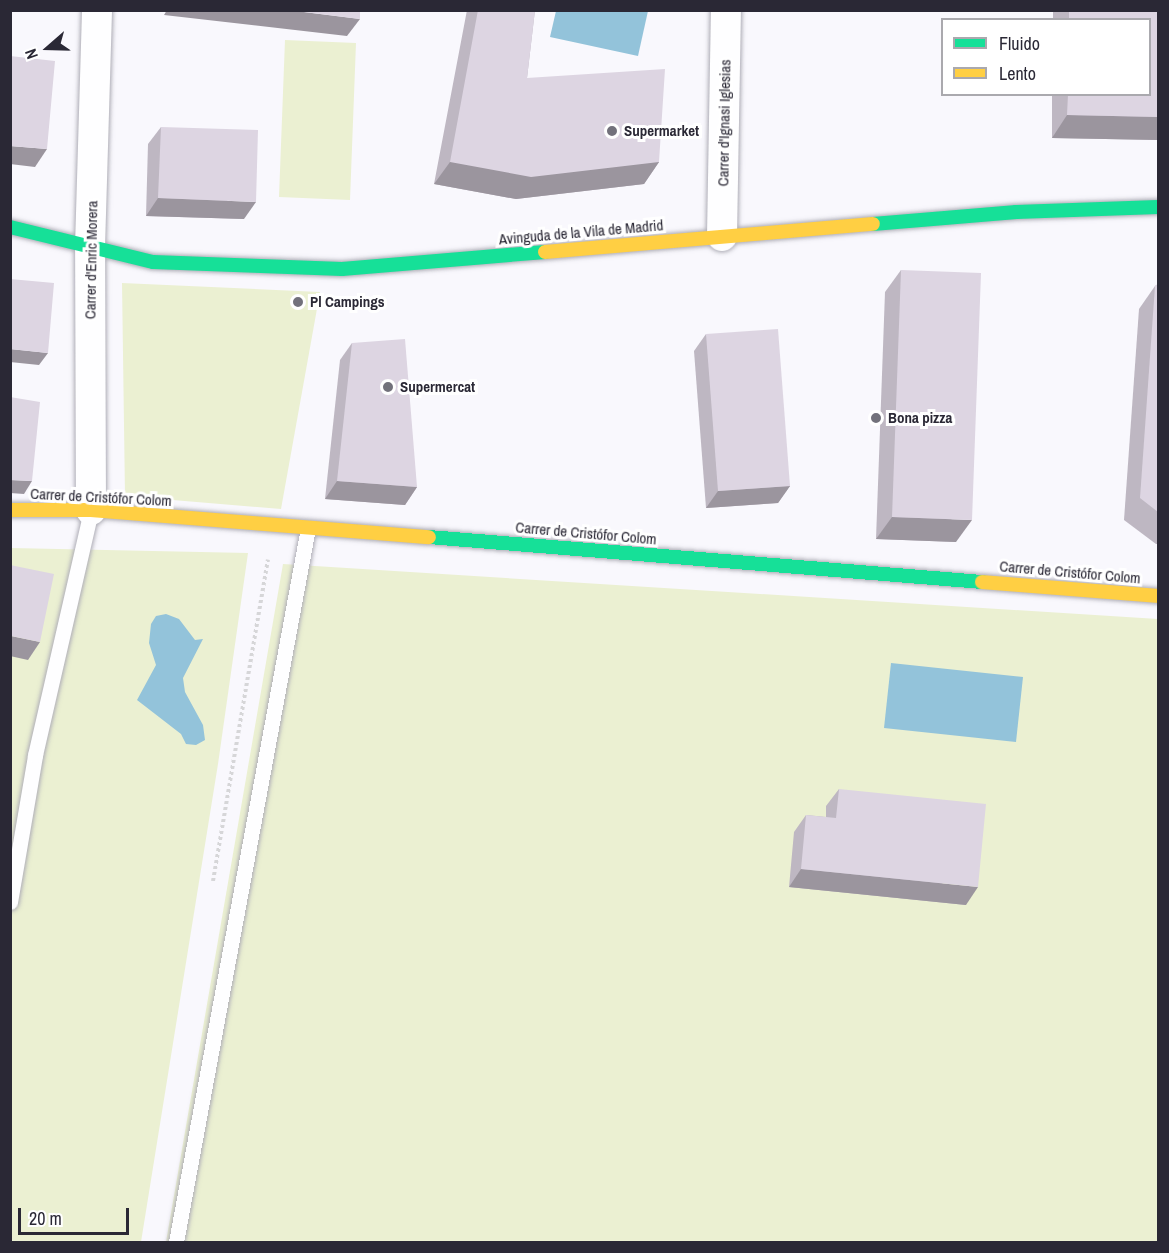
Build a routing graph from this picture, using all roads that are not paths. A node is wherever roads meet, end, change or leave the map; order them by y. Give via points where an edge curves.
1 (97, 10) edge
2 (726, 10) edge
3 (1158, 207) edge
4 (10, 227) edge
5 (722, 236) junction
6 (90, 247) junction
7 (10, 510) edge
8 (91, 510) junction
9 (308, 528) junction
10 (1158, 596) edge
11 (10, 902) edge
12 (176, 1242) edge

1 - 6 street, Carrer d'Enric Morera
2 - 5 street, Carrer d'Ignasi Iglesias
3 - 5 street, Avinguda de la Vila de Madrid via 1016,212
4 - 6 street, Avinguda de la Vila de Madrid
5 - 6 street, Avinguda de la Vila de Madrid via 342,269 153,262
6 - 8 street, Carrer d'Enric Morera
7 - 8 street, Carrer de Cristófor Colom
8 - 9 street, Carrer de Cristófor Colom
8 - 11 lane via 36,755
9 - 10 street, Carrer de Cristófor Colom
9 - 12 lane

